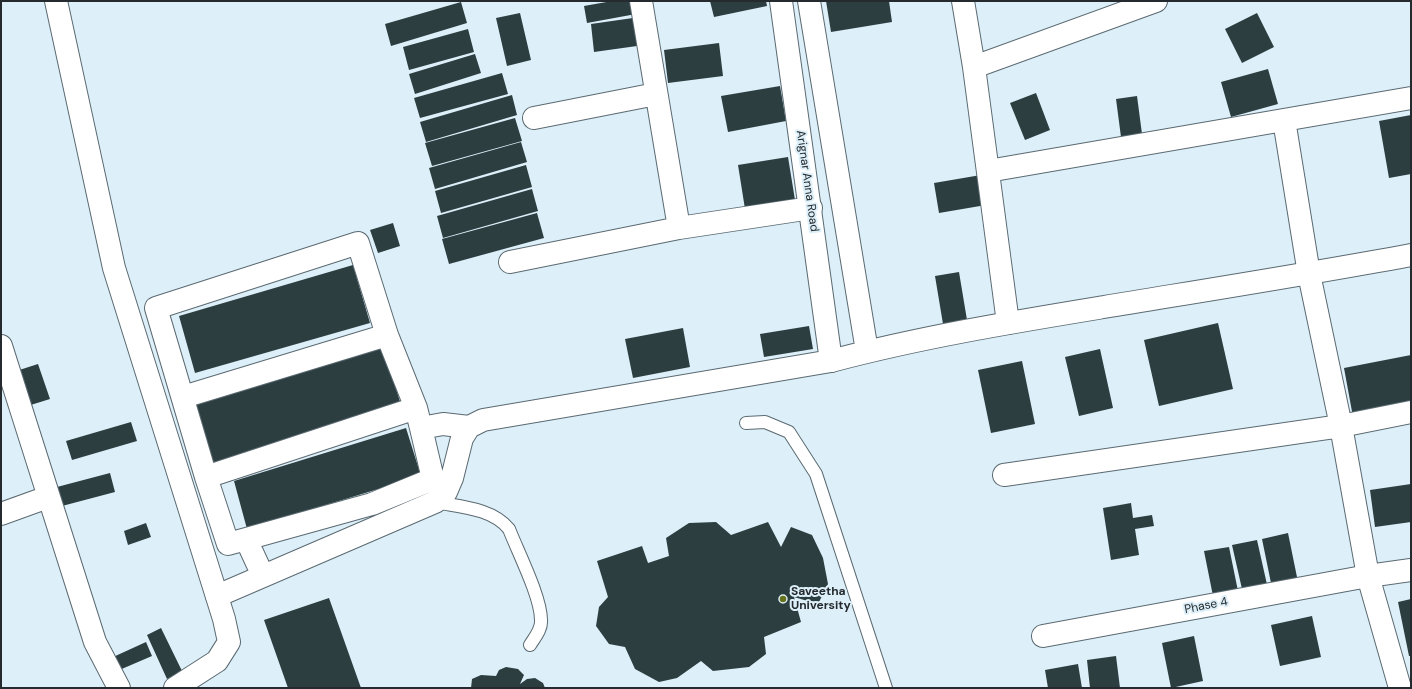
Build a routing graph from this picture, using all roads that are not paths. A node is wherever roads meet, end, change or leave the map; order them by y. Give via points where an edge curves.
1 (56, 1) edge
2 (641, 1) edge
3 (781, 1) edge
4 (809, 1) edge
5 (963, 1) edge
6 (1156, 1) edge
7 (974, 67) junction
8 (656, 94) junction
9 (1411, 98) edge
10 (534, 118) dead end
11 (1284, 120) junction
12 (988, 171) junction
13 (811, 208) junction
14 (679, 228) junction
15 (1411, 255) edge
16 (510, 262) dead end
17 (1309, 274) junction
18 (1008, 323) junction
19 (387, 335) junction
20 (1, 346) edge
21 (867, 351) junction
22 (831, 361) junction
23 (183, 397) junction
24 (1411, 412) edge
25 (419, 418) junction
26 (746, 423) dead end
27 (1341, 426) junction
28 (469, 427) junction
29 (1004, 475) dead end
30 (206, 477) junction
31 (48, 497) junction
32 (434, 502) junction
33 (1, 514) edge
34 (246, 539) junction
35 (1411, 570) edge
36 (263, 576) junction
37 (1368, 576) junction
38 (217, 596) junction
39 (1043, 636) dead end
40 (530, 645) dead end
41 (1396, 687) edge
42 (118, 688) edge
43 (175, 688) edge
44 (886, 688) edge

1 - 38 street via 114,268
2 - 8 street
3 - 13 street, Arignar Anna Road
4 - 21 street
5 - 7 street
6 - 7 street
7 - 12 street
8 - 10 street
8 - 14 street
9 - 11 street
11 - 12 street
11 - 17 street
12 - 18 street
13 - 14 street
13 - 22 street, Arignar Anna Road
14 - 16 street
15 - 17 street
17 - 18 street
17 - 27 street
18 - 21 street
19 - 23 street
19 - 23 street via 358,243 156,308
19 - 25 street
20 - 31 street
21 - 22 street
22 - 28 street via 483,420
23 - 30 street
24 - 27 street
25 - 28 street
25 - 30 street
25 - 34 street via 433,478 372,504
26 - 44 lane via 765,422 789,432 816,474
27 - 29 street
27 - 37 street
28 - 32 street via 462,438 446,492
30 - 34 street via 228,544
31 - 33 street
31 - 42 street via 95,642
32 - 36 street
32 - 40 lane via 488,513 509,529 538,602 540,628
34 - 36 street
35 - 37 street, Phase 4
36 - 38 street
37 - 39 street, Phase 4
37 - 41 street
38 - 43 street via 229,642 217,661

